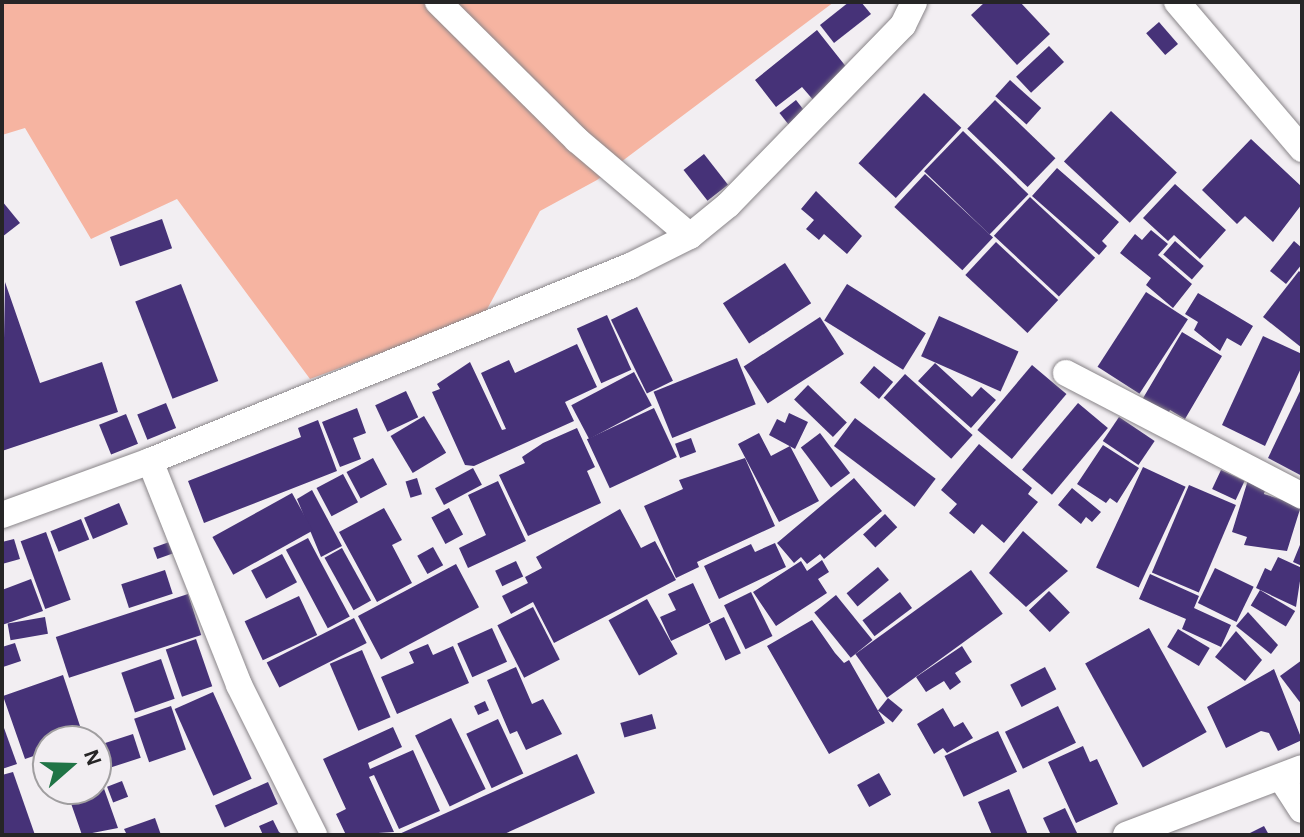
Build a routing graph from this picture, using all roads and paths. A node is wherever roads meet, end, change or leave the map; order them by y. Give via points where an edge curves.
1 (438, 2) edge
2 (914, 2) edge
3 (1177, 2) edge
4 (1302, 149) edge
5 (690, 236) junction
6 (1066, 373) dead end
7 (150, 461) junction
8 (1302, 496) edge
9 (2, 515) edge
10 (1292, 773) edge
11 (1302, 810) edge
12 (314, 835) edge
13 (1126, 835) edge

1 - 5 street via 577,140
2 - 5 street via 903,25 728,205
3 - 4 street
5 - 7 street via 630,266
6 - 8 street
7 - 9 street
7 - 12 street via 239,685
10 - 11 street
10 - 13 street

